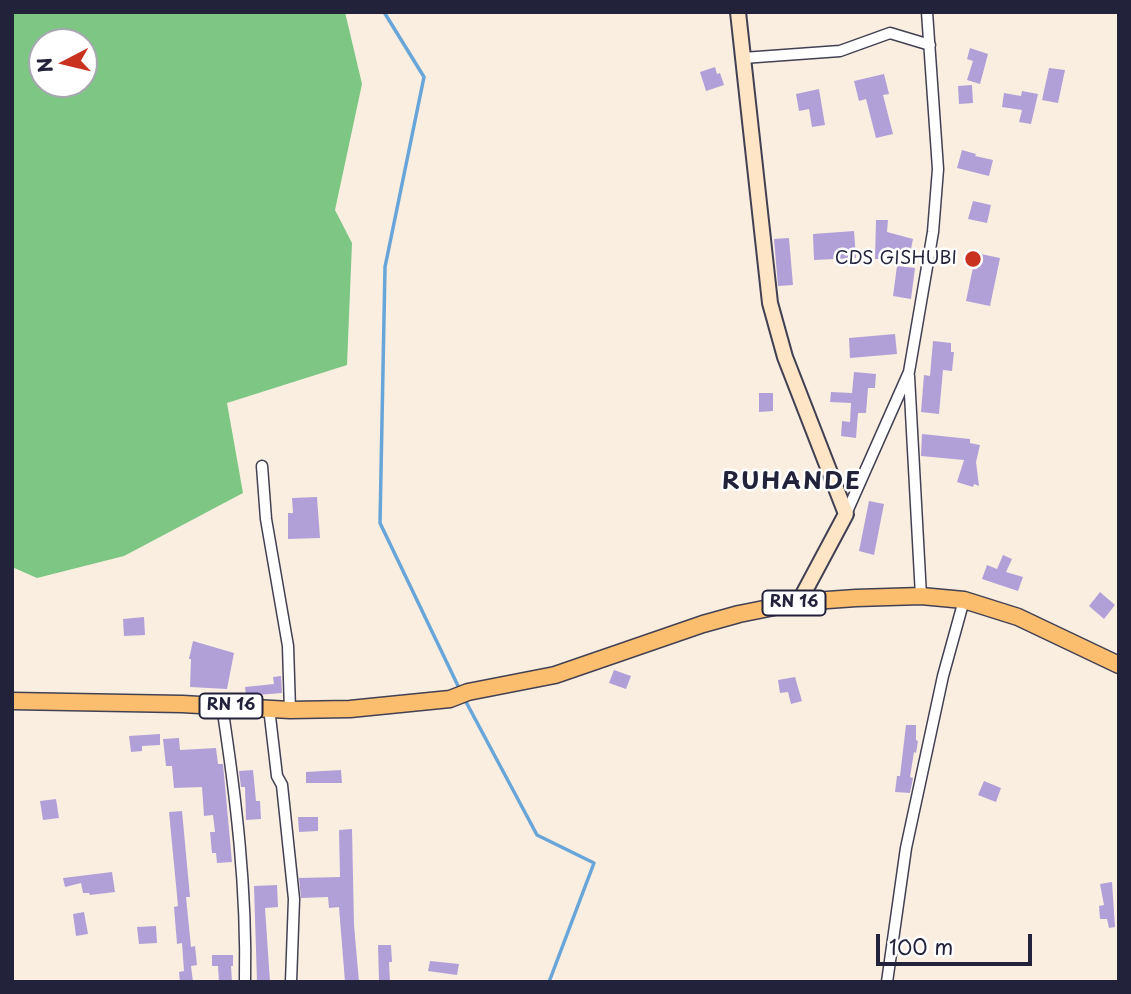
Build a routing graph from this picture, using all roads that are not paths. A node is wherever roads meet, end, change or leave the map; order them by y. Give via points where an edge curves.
1 (738, 12) edge
2 (927, 12) edge
3 (930, 45) junction
4 (743, 58) junction
5 (909, 372) junction
6 (262, 466) dead end
7 (846, 514) junction
8 (921, 596) junction
9 (964, 600) junction
10 (799, 602) junction
11 (1119, 665) edge
12 (12, 701) edge
13 (222, 706) junction
14 (269, 708) junction
15 (290, 710) junction
16 (244, 982) edge
17 (291, 982) edge
18 (887, 982) edge

1 - 4 main road
2 - 3 street
3 - 4 street via 890,33 841,51
3 - 5 street via 938,169 933,232
4 - 7 main road via 770,303
5 - 7 street
5 - 8 street
6 - 15 street via 266,519 288,646
7 - 10 main road
8 - 9 main road, RN 16
8 - 10 main road, RN 16
9 - 11 main road, RN 16 via 1018,617
9 - 18 street via 906,848
10 - 15 main road, RN 16 via 703,624 555,675 450,699
12 - 13 main road, RN 16
13 - 14 main road, RN 16
13 - 16 street via 246,921
14 - 15 main road, RN 16
14 - 17 street via 295,899

